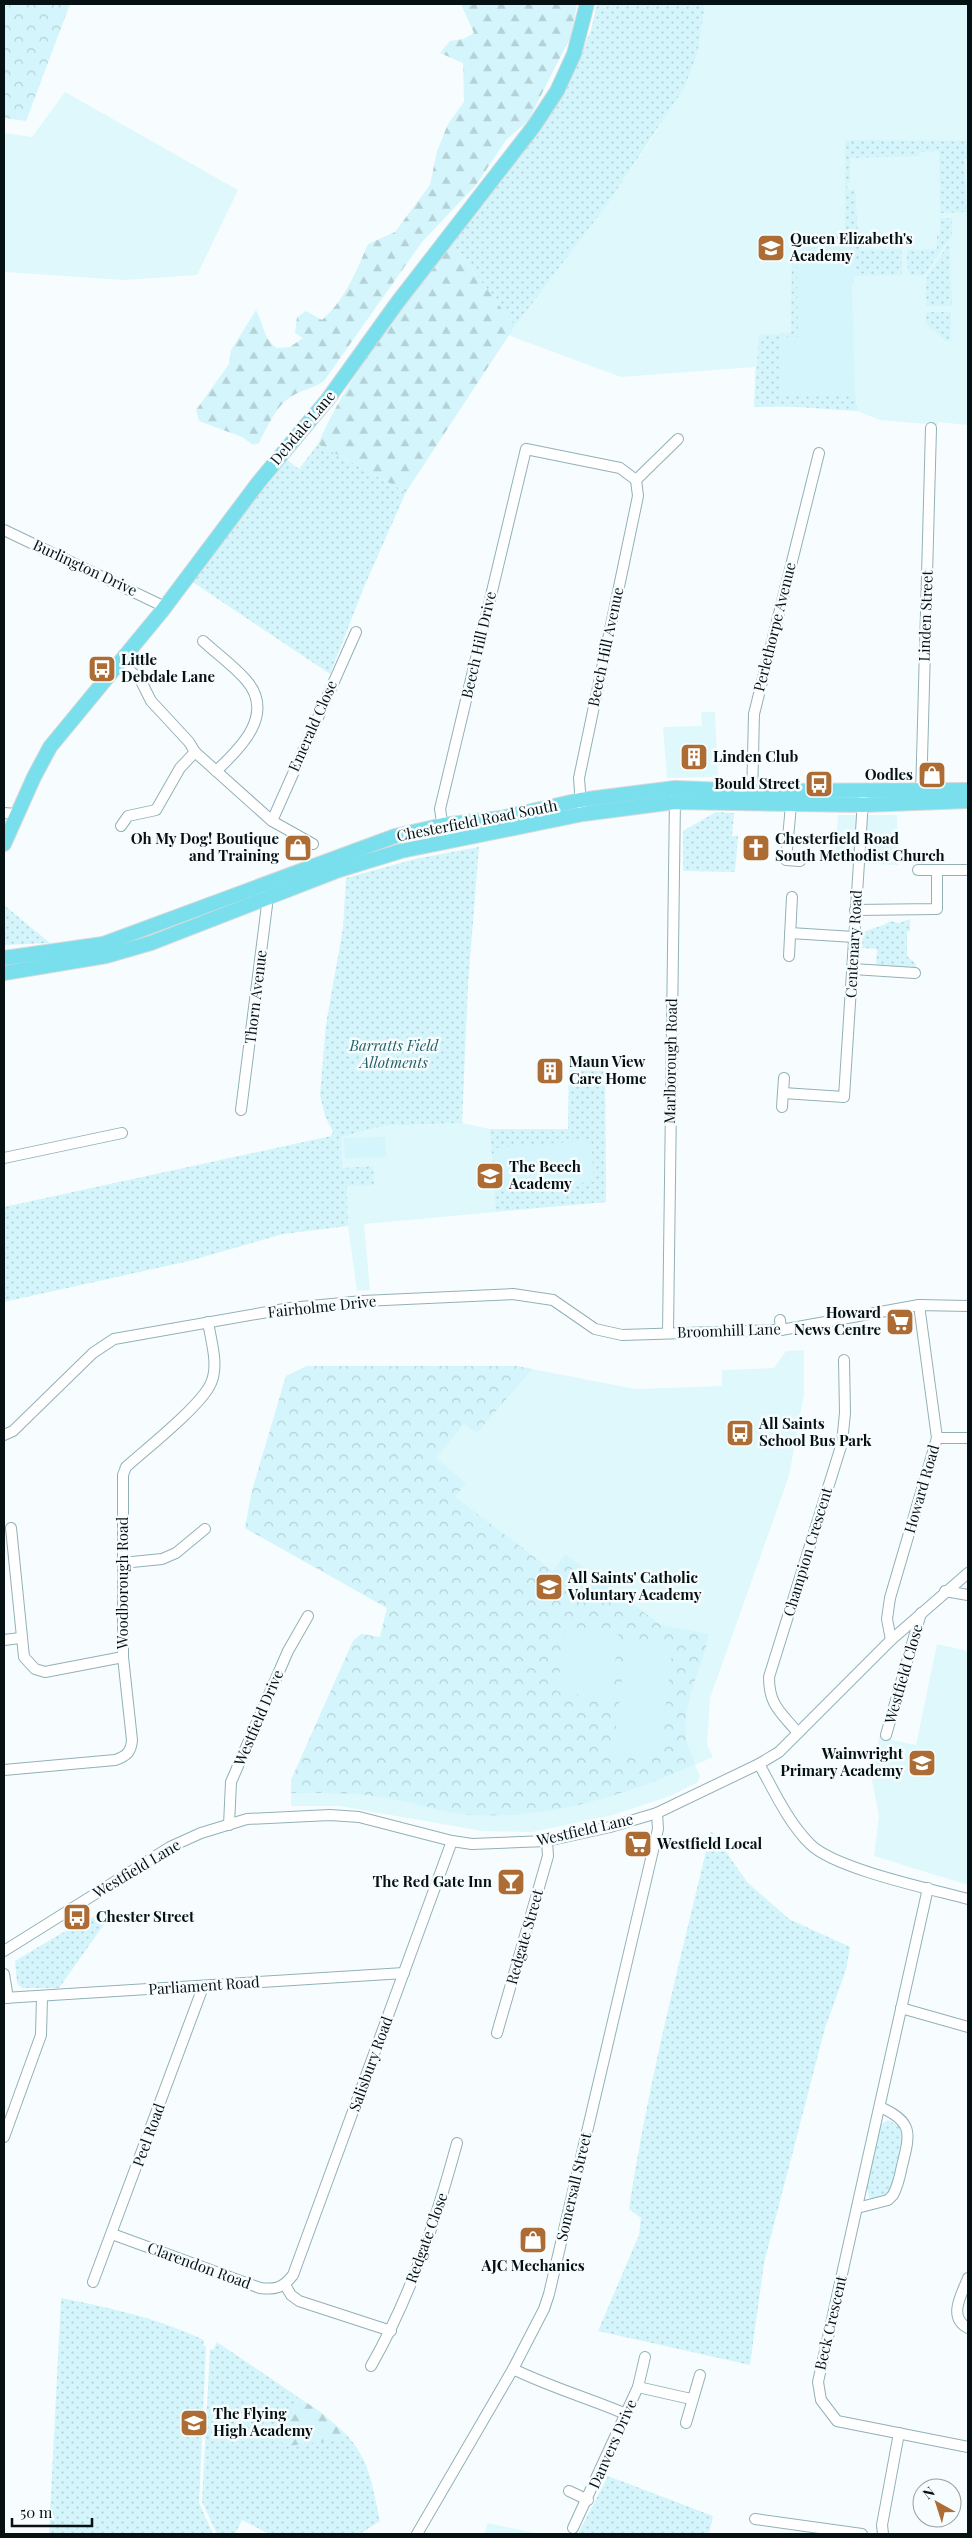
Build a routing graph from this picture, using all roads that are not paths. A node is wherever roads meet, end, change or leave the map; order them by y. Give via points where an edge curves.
1 (587, 4) edge
2 (931, 428) dead end
3 (678, 439) dead end
4 (819, 453) dead end
5 (636, 480) junction
6 (4, 530) edge
7 (164, 607) junction
8 (356, 632) dead end
9 (203, 641) dead end
10 (120, 663) junction
11 (195, 752) junction
12 (216, 772) junction
13 (968, 790) edge
14 (675, 795) junction
15 (752, 797) junction
16 (863, 798) junction
17 (921, 798) junction
18 (968, 801) edge
19 (791, 805) junction
20 (581, 807) junction
21 (10, 814) edge
22 (272, 821) junction
23 (122, 826) dead end
24 (443, 826) junction
25 (446, 842) junction
26 (4, 844) edge
27 (313, 844) dead end
28 (800, 861) dead end
29 (918, 870) dead end
30 (937, 870) junction
31 (966, 870) dead end
32 (258, 886) junction
33 (792, 897) dead end
34 (265, 898) junction
35 (855, 910) junction
36 (790, 933) junction
37 (854, 937) junction
38 (789, 956) dead end
39 (4, 958) edge
40 (853, 970) junction
41 (915, 973) dead end
42 (4, 974) edge
43 (784, 1078) dead end
44 (783, 1093) junction
45 (782, 1107) dead end
46 (241, 1110) dead end
47 (122, 1133) dead end
48 (4, 1158) edge
49 (919, 1305) junction
50 (968, 1306) edge
51 (208, 1322) junction
52 (668, 1333) junction
53 (844, 1360) dead end
54 (4, 1435) edge
55 (937, 1438) junction
56 (968, 1438) edge
57 (205, 1529) dead end
58 (8, 1534) edge
59 (122, 1563) junction
60 (968, 1573) edge
61 (945, 1591) junction
62 (968, 1595) edge
63 (921, 1612) junction
64 (308, 1616) dead end
65 (20, 1638) junction
66 (4, 1640) edge
67 (891, 1640) junction
68 (123, 1657) junction
69 (798, 1733) junction
70 (886, 1735) dead end
71 (759, 1764) junction
72 (4, 1770) edge
73 (657, 1813) junction
74 (229, 1824) junction
75 (452, 1841) junction
76 (547, 1841) junction
77 (928, 1888) junction
78 (968, 1899) edge
79 (4, 1951) edge
80 (404, 1972) junction
81 (4, 1974) edge
82 (203, 1987) junction
83 (42, 1997) junction
84 (6, 1998) edge
85 (901, 2008) junction
86 (968, 2027) edge
87 (497, 2033) dead end
88 (880, 2107) junction
89 (4, 2137) edge
90 (457, 2143) dead end
91 (857, 2208) junction
92 (112, 2234) junction
93 (968, 2278) edge
94 (93, 2282) dead end
95 (285, 2285) junction
96 (968, 2328) edge
97 (391, 2331) junction
98 (645, 2357) dead end
99 (371, 2366) dead end
100 (513, 2369) junction
101 (700, 2375) dead end
102 (638, 2386) junction
103 (691, 2399) junction
104 (626, 2414) junction
105 (686, 2423) dead end
106 (899, 2433) junction
107 (968, 2448) edge
108 (569, 2491) dead end
109 (588, 2500) junction
110 (755, 2519) dead end
111 (573, 2528) dead end
112 (417, 2534) edge
113 (862, 2534) edge
114 (883, 2534) edge

1 - 7 main road, Debdale Lane via 574,54 557,91 534,126 397,303 328,400 258,483
2 - 17 street, Linden Street
3 - 5 street
4 - 15 street, Perlethorpe Avenue via 754,714
5 - 20 street, Beech Hill Avenue via 638,496 578,778
5 - 24 street, Beech Hill Drive via 620,468 526,449 440,809
6 - 7 street, Burlington Drive
7 - 10 main road, Debdale Lane
8 - 22 street, Emerald Close
9 - 12 street via 221,664 252,688 258,716 249,736
10 - 11 street via 140,679 151,700
10 - 21 main road, Debdale Lane via 50,747
11 - 12 street
11 - 23 street via 180,768 156,810 128,816
12 - 22 street
13 - 17 main road, Chesterfield Road South
14 - 15 main road, Chesterfield Road South
14 - 20 main road, Chesterfield Road South
14 - 52 street, Marlborough Road
15 - 16 main road, Chesterfield Road South
15 - 19 main road, Chesterfield Road South
16 - 17 main road, Chesterfield Road South
16 - 19 main road, Chesterfield Road South
16 - 35 street, Centenary Road
17 - 18 main road, Chesterfield Road South
19 - 28 street via 786,860
20 - 24 main road, Chesterfield Road South
20 - 25 main road, Chesterfield Road South
21 - 26 main road, Debdale Lane
22 - 27 street
24 - 25 street, Beech Hill Drive
24 - 32 main road, Chesterfield Road South via 395,836
25 - 34 main road, Chesterfield Road South via 401,851 339,870
29 - 30 street
30 - 31 street
30 - 35 street via 937,909
32 - 34 street
32 - 39 main road, Chesterfield Road South via 103,944
33 - 36 street
34 - 42 main road, Chesterfield Road South via 151,943 106,956
34 - 46 street, Thorn Avenue via 267,905
35 - 37 street, Centenary Road
36 - 37 street
36 - 38 street
37 - 40 street, Centenary Road
40 - 41 street
40 - 44 street, Centenary Road via 844,1097
43 - 44 street
44 - 45 street
47 - 48 street
49 - 50 street, Broomhill Lane
49 - 52 street, Broomhill Lane via 874,1308 780,1325
49 - 55 street, Howard Road
51 - 52 street, Fairholme Drive via 290,1308 363,1301 514,1294 553,1300 595,1329 622,1335
51 - 54 street, Fairholme Drive via 114,1339 93,1353 13,1431
51 - 59 street, Woodborough Road via 215,1360 212,1382 203,1397 126,1467 123,1475
53 - 69 street, Champion Crescent via 842,1443 769,1677 769,1693 774,1705
55 - 56 street
55 - 67 street, Howard Road via 890,1598 887,1619
57 - 59 street via 176,1553 162,1559
58 - 65 street
59 - 68 street, Woodborough Road
60 - 61 street, Westfield Lane
61 - 62 street
61 - 63 street, Westfield Lane
63 - 67 street, Westfield Lane
63 - 70 street, Westfield Close
64 - 74 street, Westfield Drive via 288,1650 231,1782
65 - 66 street
65 - 68 street via 24,1657 35,1669 45,1672
67 - 69 street, Westfield Lane
68 - 72 street, Woodborough Road via 131,1751 124,1757
69 - 71 street, Westfield Lane via 779,1752
71 - 73 street, Westfield Lane
71 - 77 street via 794,1825 811,1846 850,1866
73 - 76 street, Westfield Lane
73 - 100 street, Somersall Street via 658,1829 549,2294
74 - 75 street, Westfield Lane via 247,1819 330,1815 359,1817
74 - 79 street, Westfield Lane via 170,1846
75 - 76 street, Westfield Lane via 496,1844
75 - 80 street, Salisbury Road
76 - 87 street, Redgate Street via 548,1856
77 - 78 street
77 - 85 street, Beck Crescent
80 - 82 street, Parliament Road
80 - 95 street, Salisbury Road via 292,2275
81 - 84 street
82 - 83 street, Parliament Road
82 - 92 street, Peel Road
83 - 84 street, Parliament Road
83 - 89 street via 41,2035
85 - 86 street
85 - 88 street, Beck Crescent
88 - 91 street, Beck Crescent
88 - 91 street via 905,2123 909,2138 893,2195 888,2200
90 - 97 street, Redgate Close via 438,2215
91 - 106 street, Beck Crescent via 818,2382 821,2400 837,2421
92 - 94 street, Peel Road
92 - 95 street, Clarendon Road via 260,2288 275,2290
93 - 96 street via 956,2313 959,2321
95 - 97 street via 299,2301
97 - 99 street, Redgate Close
98 - 102 street, Danvers Drive
100 - 104 street via 548,2386
100 - 112 street, Somersall Street
101 - 103 street
102 - 103 street
102 - 104 street, Danvers Drive
103 - 105 street
104 - 109 street, Danvers Drive
106 - 107 street, Beck Crescent
106 - 114 street
108 - 109 street
109 - 111 street, Danvers Drive
110 - 113 street

